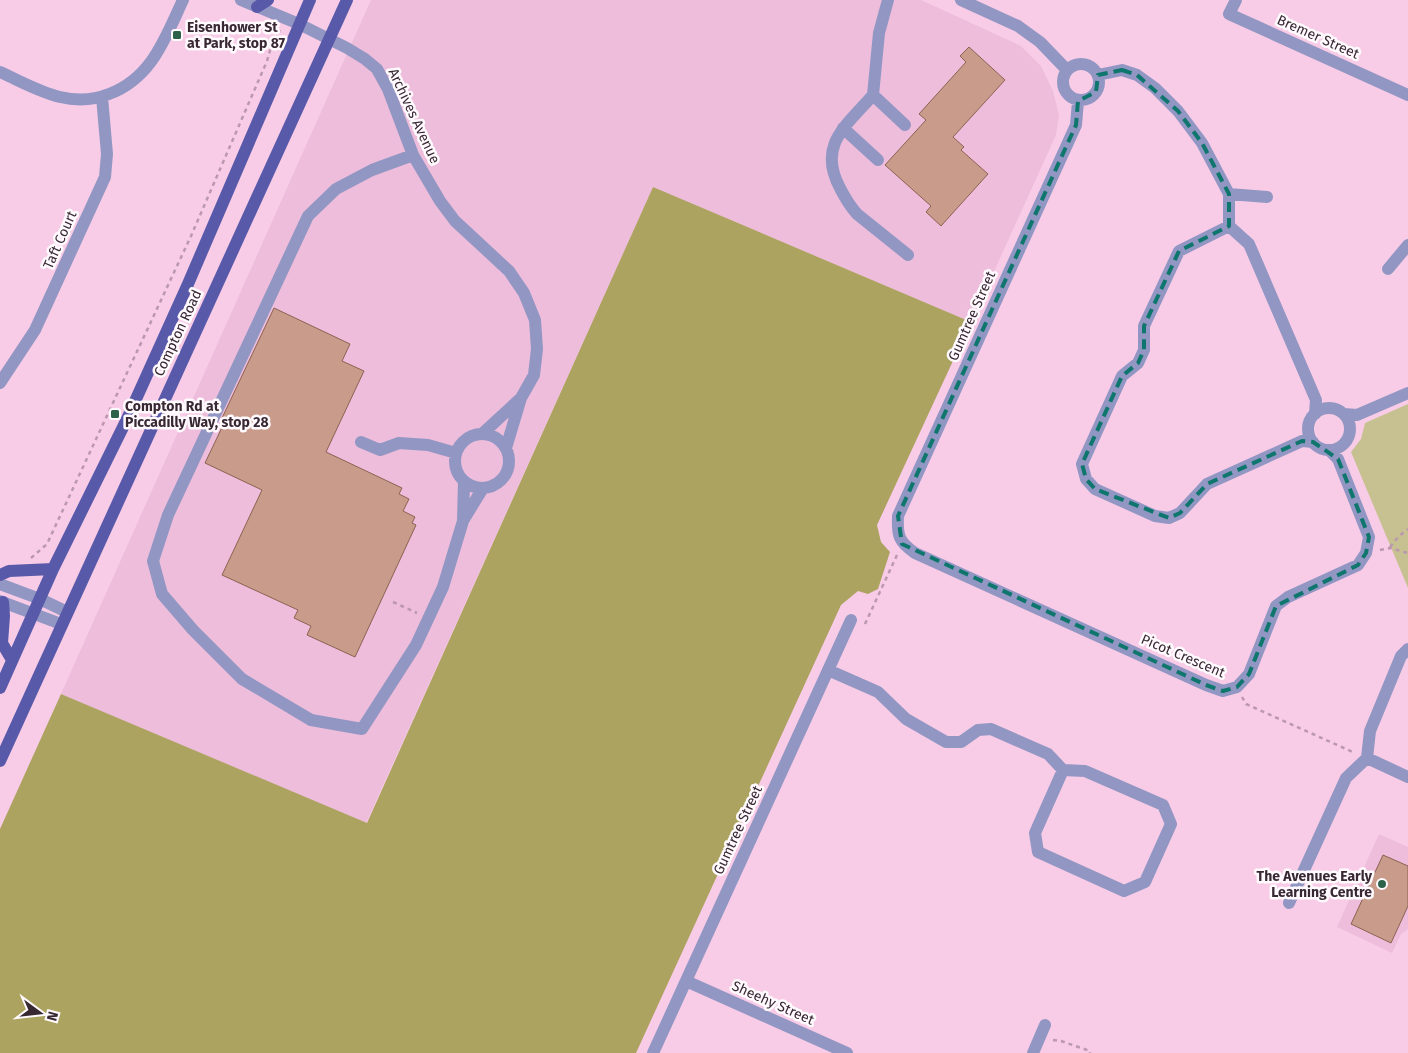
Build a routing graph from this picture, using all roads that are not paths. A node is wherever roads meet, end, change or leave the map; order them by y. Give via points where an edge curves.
1 (183, 0) edge
2 (241, 0) edge
3 (310, 0) edge
4 (347, 0) edge
5 (888, 0) edge
6 (961, 0) edge
7 (1236, 0) edge
8 (262, 3) edge
9 (299, 24) junction
10 (330, 39) junction
11 (1067, 70) junction
12 (0, 72) edge
13 (1098, 75) junction
14 (873, 95) junction
15 (1408, 95) edge
16 (102, 97) junction
17 (1078, 101) junction
18 (905, 125) dead end
19 (843, 128) junction
20 (413, 155) junction
21 (878, 160) dead end
22 (1228, 194) junction
23 (1267, 197) dead end
24 (1229, 226) junction
25 (1407, 250) edge
26 (908, 255) dead end
27 (1388, 269) dead end
28 (0, 383) edge
29 (1408, 393) edge
30 (521, 398) junction
31 (1321, 411) junction
32 (1350, 418) junction
33 (482, 434) junction
34 (1308, 438) junction
35 (361, 442) dead end
36 (506, 448) junction
37 (1336, 452) junction
38 (456, 453) junction
39 (464, 481) junction
40 (483, 488) junction
41 (463, 521) junction
42 (902, 544) joint
43 (53, 569) junction
44 (0, 575) edge
45 (0, 584) edge
46 (40, 599) junction
47 (2, 601) edge
48 (67, 612) junction
49 (33, 614) junction
50 (851, 620) dead end
51 (61, 624) junction
52 (1408, 649) edge
53 (12, 660) junction
54 (828, 670) junction
55 (0, 688) edge
56 (1367, 758) junction
57 (0, 761) edge
58 (1063, 770) junction
59 (1408, 777) edge
60 (1289, 903) dead end
61 (686, 981) junction
62 (1045, 1025) dead end
63 (654, 1053) edge
64 (847, 1053) edge
65 (1033, 1053) edge

1 - 16 street via 149,66 120,90
2 - 8 street, Archives Avenue
3 - 9 main road, Compton Road
4 - 10 main road, Compton Road
5 - 14 street via 879,33
6 - 11 street via 1018,26 1040,42
7 - 15 street, Bremer Street via 1229,14
8 - 9 street, Archives Avenue
9 - 10 street, Archives Avenue
9 - 43 main road, Compton Road via 188,284
10 - 20 street, Archives Avenue via 357,53 376,69 388,88
10 - 48 main road, Compton Road
11 - 13 street via 1074,65 1085,64
11 - 17 street via 1063,78 1064,90
12 - 16 street via 62,98 88,100
13 - 17 street via 1096,92 1088,100
13 - 22 street via 1122,70 1137,75 1155,88 1178,111 1202,143
14 - 18 street
14 - 19 street
16 - 28 street, Taft Court via 107,154 105,177 35,330
17 - 42 street, Gumtree Street via 1076,125 898,516
19 - 21 street
19 - 26 street via 830,157 835,178 857,214
20 - 30 street, Archives Avenue via 455,221 509,271 524,293 535,320 537,349 534,375
20 - 41 street via 372,170 336,189 308,216 168,515 153,561 162,594 242,678 311,720 362,729 416,645 442,587
22 - 23 street
22 - 24 street
24 - 31 street via 1249,244
24 - 34 street via 1179,251 1144,326 1144,350 1138,363 1122,376 1082,464 1086,479 1095,489 1155,516 1169,518 1180,513 1207,484
25 - 27 street
29 - 32 street
30 - 33 street
30 - 36 street
31 - 32 street via 1333,409
31 - 34 street via 1311,419
32 - 37 street via 1348,438
33 - 36 street via 498,438
33 - 38 street via 466,439
34 - 37 street via 1323,449
35 - 38 street via 380,450 399,443 428,445
36 - 40 street via 509,462 505,476 493,486
37 - 42 street, Picot Crescent via 1369,537 1366,553 1358,565 1288,597 1276,606 1249,674 1237,687 1223,690
38 - 39 street via 456,469
39 - 40 street
39 - 41 street
40 - 41 street
43 - 44 main road via 9,571
43 - 46 main road, Compton Road
45 - 46 street
46 - 48 street
46 - 49 main road, Compton Road
47 - 49 street
47 - 53 main road via 2,643
48 - 51 main road, Compton Road
49 - 51 street
49 - 53 main road, Compton Road
50 - 54 street, Gumtree Street
51 - 57 main road, Compton Road
52 - 56 street via 1401,656 1370,731
53 - 55 main road, Compton Road
54 - 58 street via 878,692 906,719 946,742 961,742 978,730 991,729 1048,754
54 - 61 street, Gumtree Street
56 - 59 street
56 - 60 street via 1346,778
58 - 58 street via 1085,771 1163,805 1171,824 1145,882 1124,890 1038,852 1035,833
61 - 63 street, Gumtree Street
61 - 64 street, Sheehy Street
62 - 65 street

